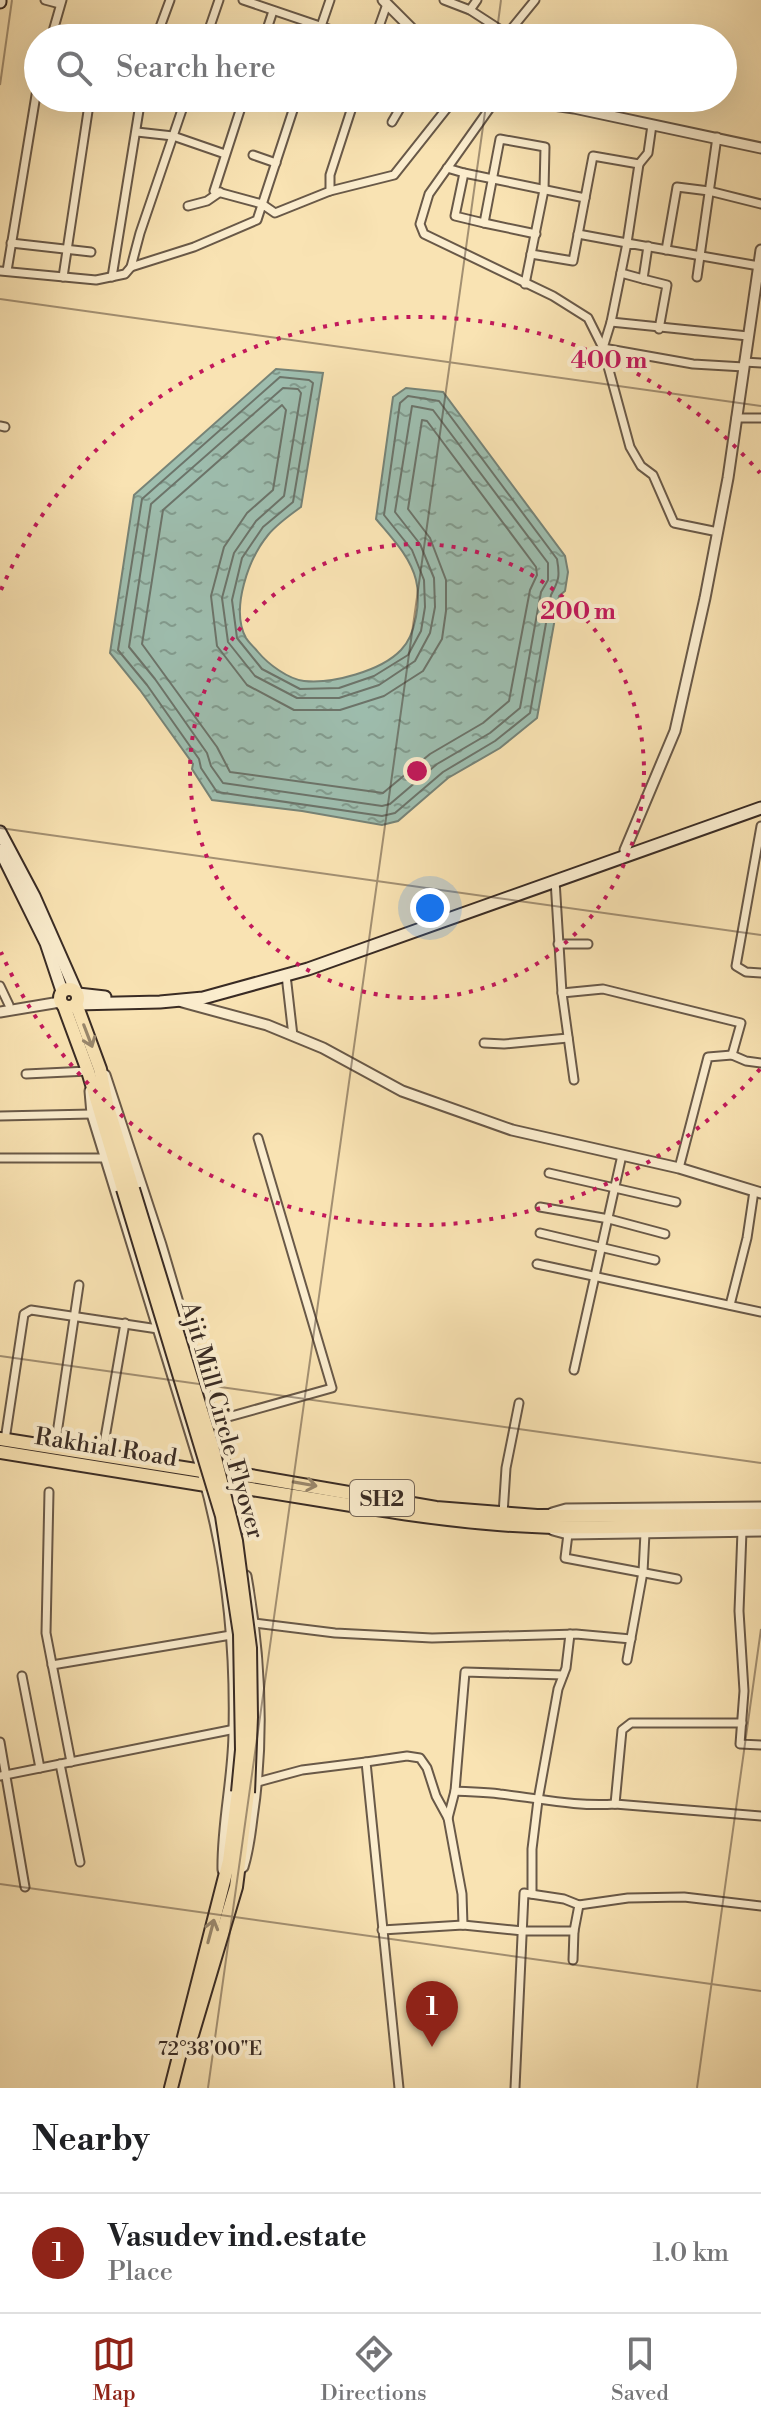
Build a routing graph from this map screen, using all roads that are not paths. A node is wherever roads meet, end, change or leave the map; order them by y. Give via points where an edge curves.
1 (45, 0) edge
2 (170, 0) edge
3 (219, 0) edge
4 (243, 0) edge
5 (330, 0) edge
6 (444, 0) edge
7 (477, 0) edge
8 (535, 0) edge
9 (61, 2) edge
10 (385, 2) edge
11 (470, 10) junction
12 (273, 11) junction
13 (55, 24) edge
14 (161, 24) edge
15 (211, 24) edge
16 (269, 24) edge
17 (315, 24) edge
18 (322, 24) edge
19 (379, 24) edge
20 (407, 24) edge
21 (489, 24) edge
22 (516, 24) edge
23 (33, 112) edge
24 (88, 112) edge
25 (140, 112) edge
26 (181, 112) edge
27 (239, 112) edge
28 (292, 112) edge
29 (350, 112) edge
30 (398, 112) edge
31 (444, 112) edge
32 (487, 112) edge
33 (592, 112) edge
34 (392, 122) dead end
35 (652, 125) junction
36 (137, 132) junction
37 (173, 136) junction
38 (717, 137) junction
39 (761, 148) edge
40 (225, 154) junction
41 (253, 155) dead end
42 (276, 163) junction
43 (639, 164) junction
44 (447, 168) junction
45 (464, 173) junction
46 (492, 180) junction
47 (544, 190) junction
48 (330, 191) junction
49 (709, 191) junction
50 (220, 192) junction
51 (585, 198) junction
52 (262, 204) junction
53 (761, 204) edge
54 (188, 206) dead end
55 (275, 213) junction
56 (257, 220) junction
57 (484, 223) junction
58 (536, 234) junction
59 (578, 234) junction
60 (11, 243) junction
61 (627, 243) junction
62 (648, 246) junction
63 (67, 250) junction
64 (666, 250) junction
65 (761, 250) edge
66 (91, 252) dead end
67 (531, 254) junction
68 (699, 256) junction
69 (759, 266) junction
70 (131, 267) junction
71 (3, 271) edge
72 (621, 273) junction
73 (63, 277) junction
74 (112, 277) junction
75 (697, 277) dead end
76 (643, 279) junction
77 (525, 284) junction
78 (611, 322) junction
79 (659, 329) junction
80 (748, 336) junction
81 (603, 348) junction
82 (761, 363) edge
83 (744, 365) junction
84 (736, 418) junction
85 (761, 418) edge
86 (718, 532) junction
87 (761, 805) edge
88 (761, 826) edge
89 (0, 832) edge
90 (0, 850) edge
91 (626, 853) junction
92 (555, 880) junction
93 (558, 944) junction
94 (588, 944) dead end
95 (761, 973) edge
96 (286, 975) junction
97 (0, 986) edge
98 (562, 993) junction
99 (68, 998) junction
100 (175, 999) junction
101 (3, 1008) edge
102 (293, 1036) junction
103 (568, 1038) junction
104 (484, 1043) dead end
105 (732, 1055) junction
106 (761, 1063) edge
107 (94, 1070) junction
108 (26, 1074) dead end
109 (574, 1080) dead end
110 (92, 1114) junction
111 (0, 1116) edge
112 (258, 1138) dead end
113 (622, 1155) junction
114 (0, 1158) edge
115 (106, 1158) junction
116 (679, 1168) junction
117 (549, 1173) dead end
118 (616, 1188) junction
119 (758, 1192) edge
120 (676, 1202) dead end
121 (540, 1207) dead end
122 (609, 1219) junction
123 (540, 1233) dead end
124 (665, 1234) dead end
125 (603, 1247) junction
126 (655, 1260) dead end
127 (537, 1264) dead end
128 (595, 1277) junction
129 (79, 1285) dead end
130 (730, 1305) junction
131 (761, 1312) edge
132 (75, 1317) junction
133 (125, 1323) junction
134 (158, 1329) junction
135 (574, 1370) dead end
136 (519, 1403) dead end
137 (214, 1421) junction
138 (2, 1443) edge
139 (55, 1447) junction
140 (102, 1455) junction
141 (202, 1471) junction
142 (228, 1472) junction
143 (206, 1485) junction
144 (231, 1486) junction
145 (49, 1492) dead end
146 (761, 1507) edge
147 (503, 1514) junction
148 (761, 1515) edge
149 (537, 1520) junction
150 (761, 1523) edge
151 (567, 1526) junction
152 (742, 1531) junction
153 (761, 1531) edge
154 (645, 1533) junction
155 (643, 1572) junction
156 (677, 1579) dead end
157 (254, 1623) junction
158 (570, 1634) junction
159 (231, 1635) junction
160 (631, 1639) junction
161 (627, 1660) dead end
162 (52, 1665) junction
163 (563, 1675) junction
164 (22, 1676) dead end
165 (742, 1723) junction
166 (235, 1729) junction
167 (0, 1742) edge
168 (761, 1745) edge
169 (71, 1762) junction
170 (366, 1762) junction
171 (60, 1764) junction
172 (40, 1768) junction
173 (3, 1776) edge
174 (258, 1783) junction
175 (239, 1789) junction
176 (455, 1791) junction
177 (538, 1800) junction
178 (615, 1804) junction
179 (761, 1816) edge
180 (448, 1818) junction
181 (80, 1862) dead end
182 (230, 1886) junction
183 (25, 1887) dead end
184 (532, 1894) junction
185 (579, 1905) junction
186 (761, 1906) edge
187 (463, 1925) junction
188 (382, 1930) junction
189 (523, 1931) junction
190 (574, 1931) junction
191 (573, 1960) dead end
192 (171, 2088) edge
193 (180, 2088) edge
194 (399, 2088) edge
195 (515, 2088) edge

1 - 9 street
2 - 14 street
3 - 15 street
4 - 12 street
5 - 18 street
6 - 11 street
7 - 11 street
8 - 22 street
9 - 13 street
10 - 19 street
10 - 20 street
11 - 21 street
12 - 16 street
12 - 17 street
23 - 60 street
24 - 63 street
25 - 36 street
26 - 37 street
27 - 40 street
28 - 42 street
29 - 48 street via 330,175
30 - 34 street
31 - 48 street via 394,175
32 - 44 street
33 - 35 street
35 - 38 street
35 - 43 street via 648,153
36 - 37 street
36 - 74 street
37 - 40 street
37 - 70 street
38 - 39 street
38 - 49 street
40 - 50 street via 214,191
41 - 42 street
42 - 52 street
43 - 51 street via 593,156
43 - 61 street
44 - 45 street
44 - 77 street via 429,194 420,224 424,234
45 - 46 street
45 - 57 street via 455,216
46 - 47 street
46 - 47 street via 500,139 530,144 545,147
46 - 57 street
47 - 51 street
47 - 58 street
48 - 55 street
49 - 53 street
49 - 64 street via 677,187
49 - 68 street
50 - 52 street
50 - 54 street
51 - 59 street
52 - 55 street
52 - 56 street
55 - 56 street
56 - 70 street
57 - 58 street
58 - 67 street
59 - 61 street
59 - 67 street via 573,261
60 - 63 street
60 - 71 street
61 - 62 street
61 - 72 street
62 - 64 street
62 - 76 street
63 - 66 street
63 - 73 street
64 - 68 street
65 - 69 street
67 - 77 street
68 - 69 street
68 - 75 street
69 - 80 street
70 - 74 street
71 - 73 street
72 - 76 street
72 - 78 street
73 - 74 street
76 - 79 street via 667,285
77 - 81 street via 588,318
78 - 79 street
78 - 81 street
79 - 80 street
80 - 83 street
81 - 83 street via 693,364
81 - 86 street via 630,447 653,475 674,523
82 - 83 street
83 - 84 street
84 - 85 street
84 - 86 street
86 - 91 street via 675,731
87 - 91 main road
88 - 95 street via 736,966
89 - 99 main road via 34,896
90 - 99 main road
91 - 92 main road
91 - 100 main road via 306,964
92 - 93 street
92 - 96 main road
93 - 94 street
93 - 98 street
96 - 100 main road via 203,998
96 - 102 street
97 - 101 street
98 - 103 street
98 - 105 street via 603,989 741,1023
99 - 100 main road
99 - 101 street
99 - 107 main road, Ajit Mill Circle Flyover
100 - 102 street
102 - 113 street via 447,1108 512,1130
103 - 104 street
103 - 109 street
105 - 106 street
105 - 116 street via 708,1057
107 - 108 street
107 - 110 street
107 - 137 street via 106,1076 117,1107
107 - 175 main road, Ajit Mill Circle Flyover, bridge via 222,1516 240,1634
110 - 111 street
110 - 115 street
112 - 137 street via 332,1388
113 - 116 street
113 - 118 street
114 - 115 street
115 - 134 street
116 - 119 street
117 - 118 street
118 - 120 street
118 - 122 street
119 - 130 street
121 - 122 street
122 - 124 street
122 - 125 street
123 - 125 street
125 - 126 street
125 - 128 street
127 - 128 street
128 - 130 street
128 - 135 street
129 - 132 street
130 - 131 street
132 - 133 street
132 - 138 street via 31,1310 24,1314
132 - 139 street
133 - 134 street
133 - 140 street
134 - 141 street
136 - 147 street
137 - 142 street
138 - 139 main road, Rakhial Road
138 - 143 main road, Rakhial Road
139 - 140 main road, Rakhial Road
140 - 141 main road, Rakhial Road
141 - 142 street
141 - 143 street
142 - 144 street
142 -> 147 main road, SH2 via 436,1508
143 - 144 street
143 - 159 street
144 - 149 main road, SH2 via 435,1518 502,1524
144 - 157 street
145 - 162 street via 46,1633
146 - 149 street via 566,1509
147 - 149 main road, SH2
148 - 151 main road, SH2
149 - 151 main road, SH2
150 - 151 main road, SH2
151 - 154 street
151 - 155 street via 565,1558
152 - 153 street
152 - 154 street
152 - 165 street
154 - 155 street
155 - 156 street
155 - 160 street
157 - 158 street via 432,1638
157 - 174 street
158 - 160 street
158 - 163 street
159 - 162 street
159 - 166 street
160 - 161 street
162 - 169 street
163 - 176 street via 465,1672
163 - 177 street
164 - 172 street
165 - 168 street via 740,1744
165 - 178 street via 631,1723 622,1730
166 - 169 street
166 - 175 street
167 - 173 street
169 - 171 street
170 - 174 street via 302,1770
170 - 180 street via 420,1758
170 - 188 street
171 - 172 street
171 - 181 street
172 - 173 street
173 - 183 street
174 - 175 street
174 - 182 street via 247,1856
175 - 182 main road, Ajit Mill Circle Flyover
176 - 177 street
176 - 180 street
177 - 178 street
177 - 184 street
178 - 179 street
180 - 187 street
192 -> 182 main road
182 - 193 main road
184 - 185 street
184 - 189 street via 524,1893
185 - 186 street via 684,1897
185 - 190 street
187 - 188 street
187 - 189 street
188 - 194 street
189 - 190 street
189 - 195 street
190 - 191 street

